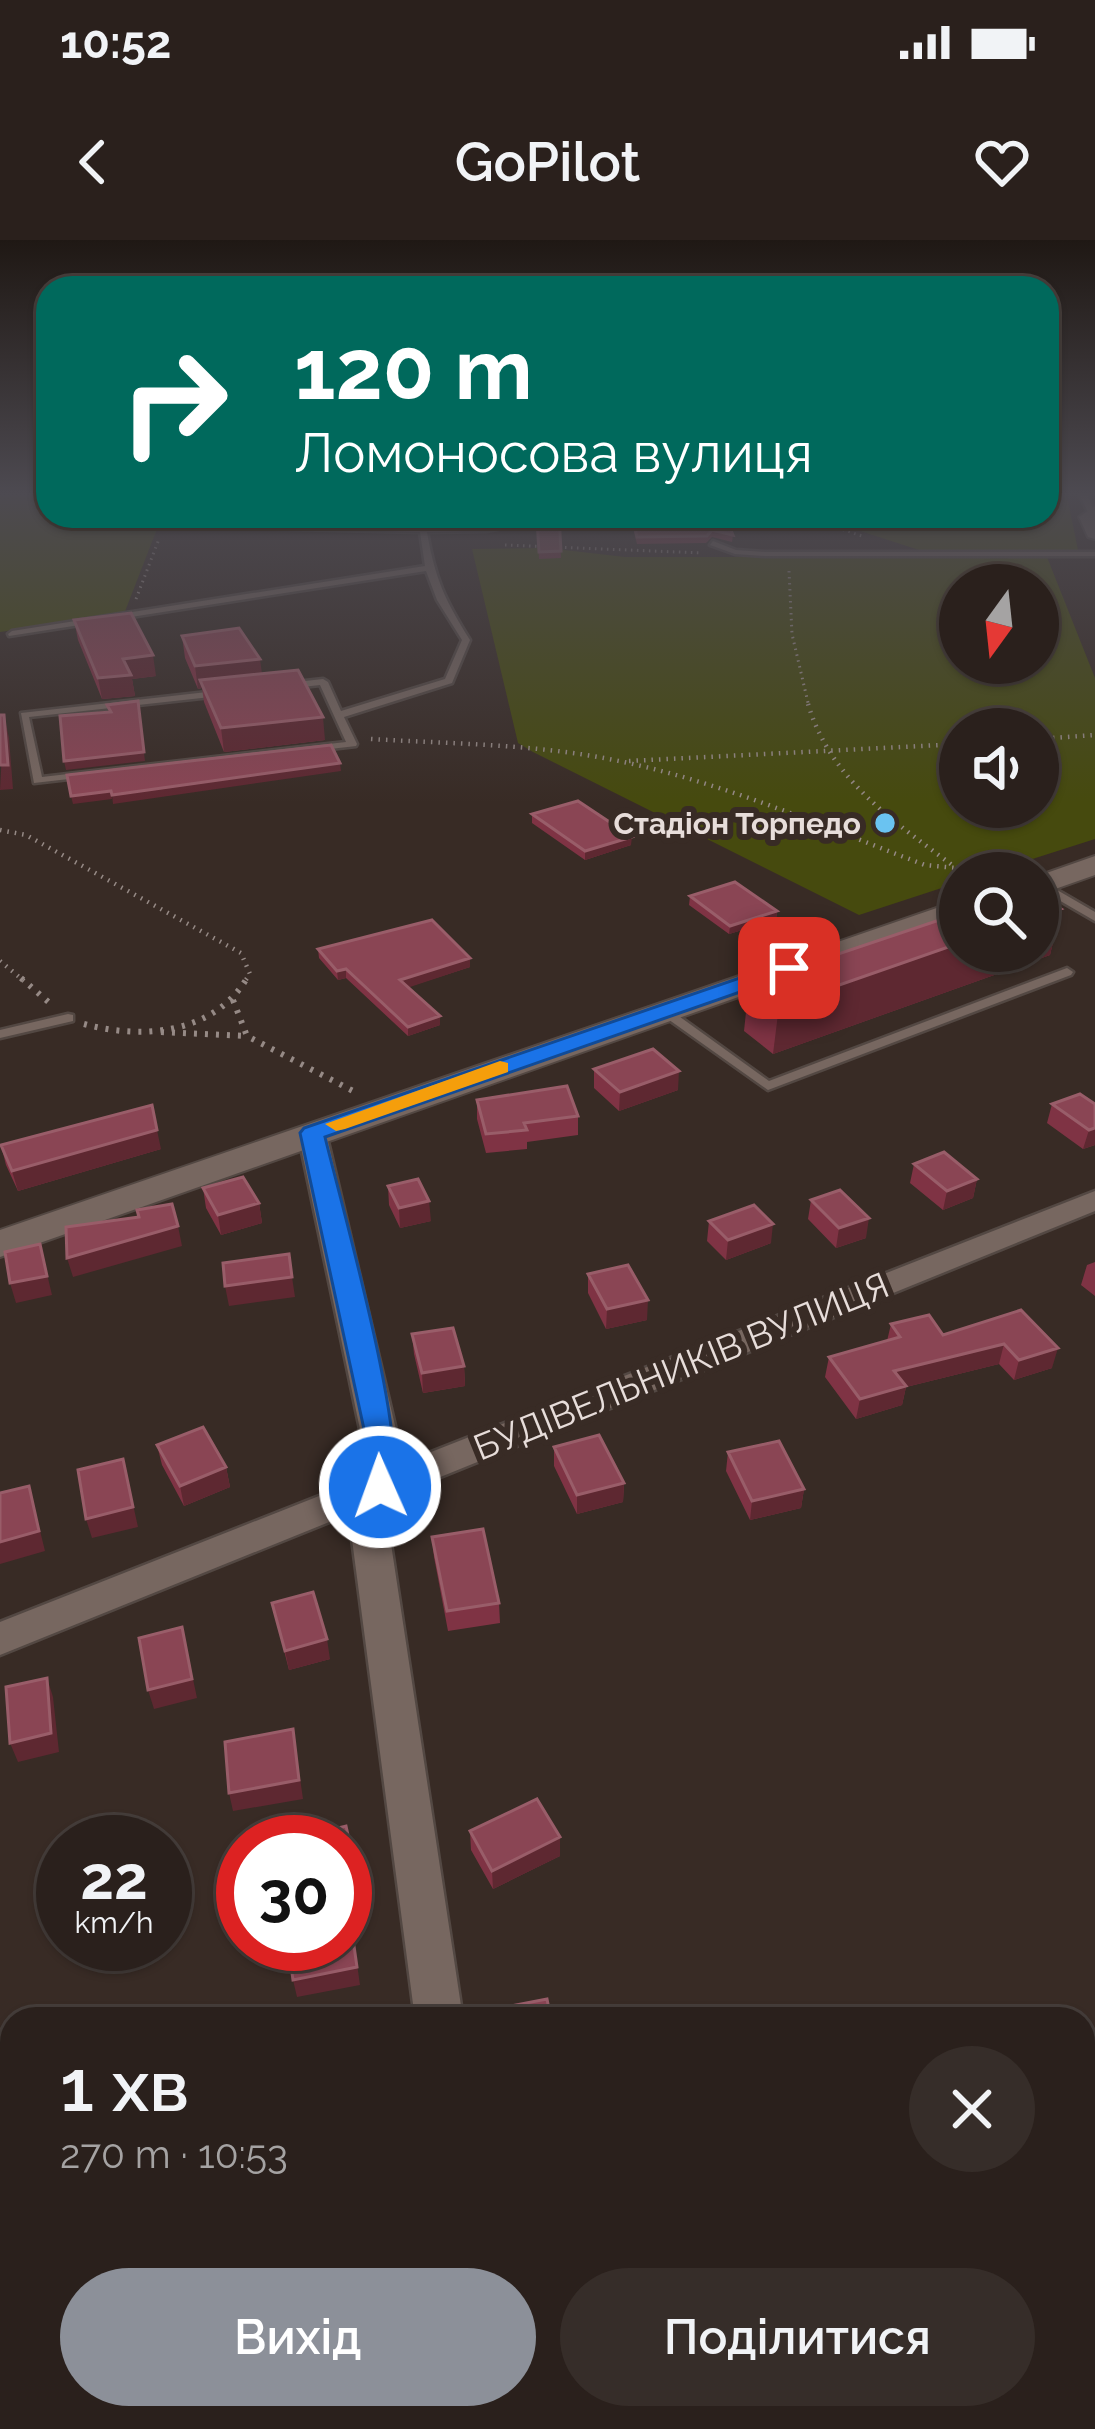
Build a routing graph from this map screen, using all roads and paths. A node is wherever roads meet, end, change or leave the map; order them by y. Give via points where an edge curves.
1 (137, 598) edge
2 (241, 598) edge
3 (440, 598) edge
4 (796, 598) edge
5 (130, 616) junction
6 (12, 634) dead end
7 (339, 715) junction
8 (1095, 735) edge
9 (349, 737) junction
10 (1059, 738) edge
11 (939, 745) edge
12 (828, 752) junction
13 (620, 761) junction
14 (0, 830) edge
15 (939, 855) edge
16 (1095, 865) edge
17 (939, 866) edge
18 (1059, 878) edge
19 (1059, 896) edge
20 (939, 917) edge
21 (1095, 917) edge
22 (0, 961) edge
23 (1067, 972) dead end
24 (233, 1000) junction
25 (664, 1012) junction
26 (68, 1018) junction
27 (128, 1031) junction
28 (0, 1034) edge
29 (247, 1036) junction
30 (385, 1107) junction
31 (312, 1133) junction
32 (1095, 1201) edge
33 (0, 1244) edge
34 (380, 1487) junction
35 (0, 1639) edge
36 (437, 2007) edge

1 - 5 path
2 - 5 lane
3 - 7 lane via 466,640 449,681
4 - 12 path via 791,630
5 - 6 lane
7 - 9 lane
7 - 9 lane via 322,682 24,716 38,781 352,744
8 - 10 path
9 - 13 path
11 - 12 path
12 - 13 path
12 - 15 path via 861,796
13 - 17 path via 713,784
14 - 24 path via 26,835 241,953 250,974
16 - 18 street
19 - 21 lane
20 - 25 street
22 - 26 path
23 - 25 lane via 768,1086
24 - 27 path via 180,1025
24 - 29 path
25 - 30 street
26 - 27 path
26 - 28 lane
27 - 29 path
29 - 30 path
30 - 31 street
31 - 33 street
31 - 34 street via 379,1434
32 - 34 street, БУДІВЕЛЬНИКІВ ВУЛИЦЯ
34 - 35 street, БУДІВЕЛЬНИКІВ ВУЛИЦЯ
34 - 36 street via 369,1524

